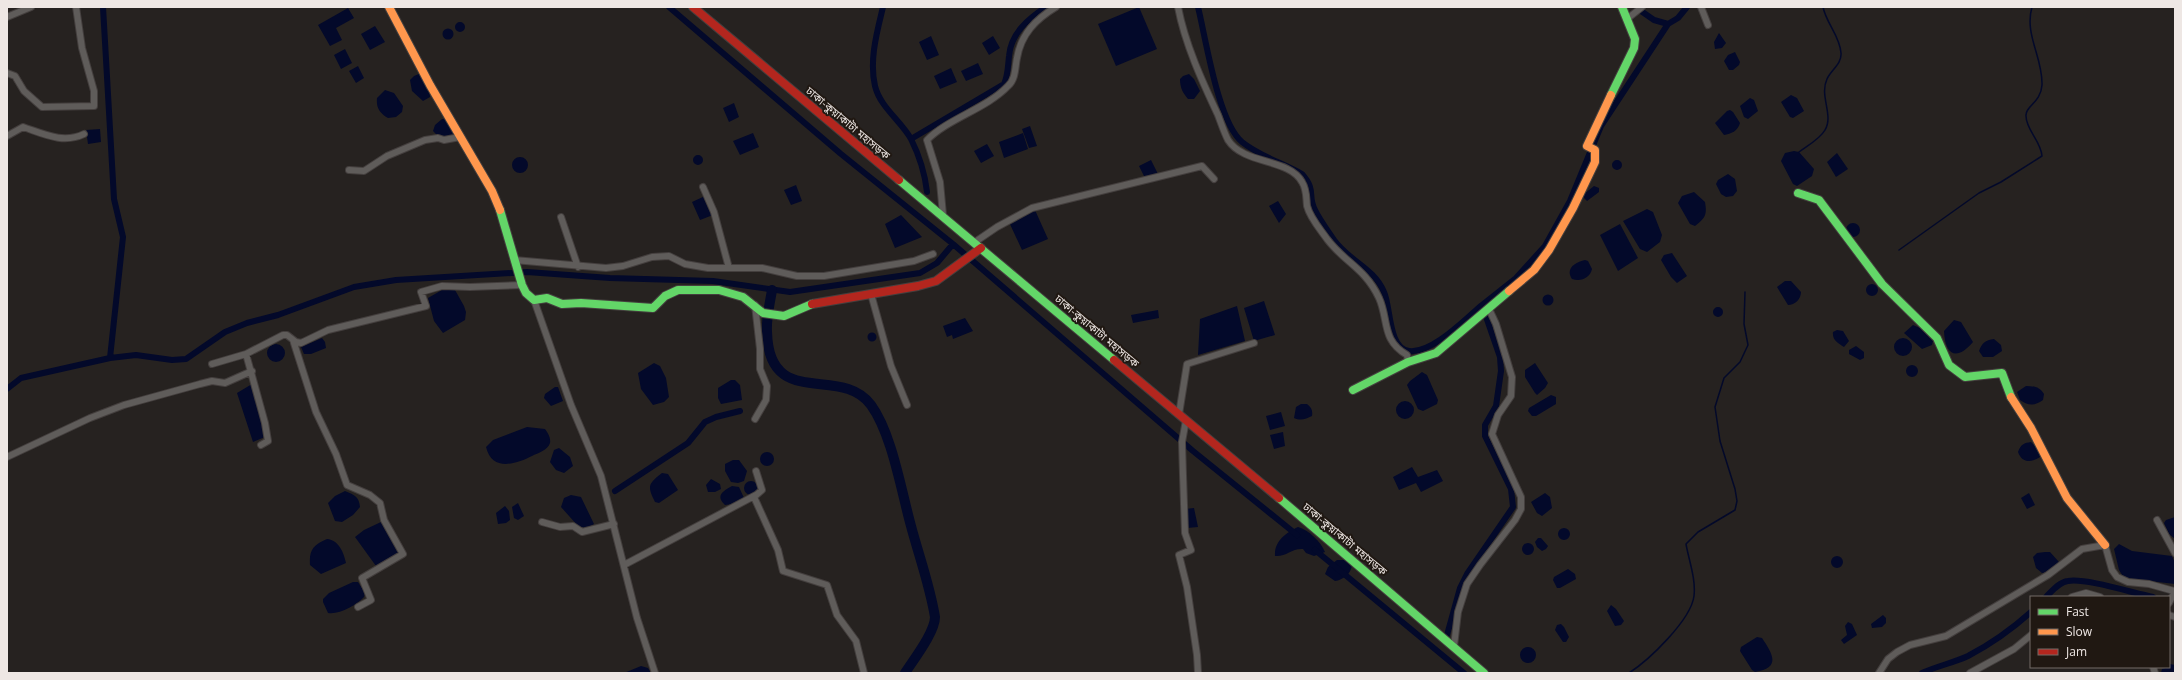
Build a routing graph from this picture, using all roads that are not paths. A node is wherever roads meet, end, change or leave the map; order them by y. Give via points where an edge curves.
1 (31, 7) edge
2 (76, 7) edge
3 (389, 7) edge
4 (693, 7) edge
5 (1056, 7) edge
6 (1178, 7) edge
7 (1622, 7) edge
8 (1642, 7) edge
9 (1701, 7) edge
10 (7, 17) edge
11 (1627, 19) junction
12 (1708, 25) dead end
13 (7, 73) edge
14 (84, 134) dead end
15 (7, 136) edge
16 (460, 137) junction
17 (349, 170) dead end
18 (1214, 179) dead end
19 (703, 186) dead end
20 (1798, 193) dead end
21 (943, 215) junction
22 (561, 217) dead end
23 (978, 245) junction
24 (933, 254) dead end
25 (514, 260) junction
26 (578, 267) junction
27 (729, 268) junction
28 (522, 285) junction
29 (871, 294) junction
30 (534, 300) junction
31 (756, 305) junction
32 (1490, 309) junction
33 (294, 340) junction
34 (1254, 343) dead end
35 (246, 354) junction
36 (1408, 362) junction
37 (212, 364) dead end
38 (252, 371) junction
39 (1353, 390) dead end
40 (907, 405) dead end
41 (1179, 414) junction
42 (755, 419) dead end
43 (1186, 420) junction
44 (261, 445) dead end
45 (7, 457) edge
46 (756, 471) dead end
47 (756, 495) junction
48 (2156, 520) dead end
49 (542, 522) dead end
50 (614, 524) junction
51 (2105, 545) junction
52 (2175, 553) edge
53 (624, 565) junction
54 (2175, 591) edge
55 (2076, 596) edge
56 (2096, 596) edge
57 (2170, 602) edge
58 (358, 607) dead end
59 (2030, 636) edge
60 (1454, 646) junction
61 (655, 673) edge
62 (864, 673) edge
63 (1198, 673) edge
64 (1484, 673) edge
65 (1879, 673) edge
66 (1970, 673) edge

1 - 10 street
2 - 13 street via 82,48 94,91 94,106 42,107 24,91 15,76
3 - 16 street
4 - 21 street, ঢাকা-কুয়াকাটা মহাসড়ক
5 - 21 street via 1027,30 1008,87 927,140 940,182
6 - 36 street via 1200,76 1229,140 1248,156 1286,169 1300,179 1305,188 1310,214 1336,250 1372,284 1380,300 1388,333 1398,348 1407,355
7 - 11 street
8 - 11 street
9 - 12 street
11 - 32 street via 1635,39 1634,48 1587,146 1596,157 1591,171 1562,228 1541,262
14 - 15 street via 64,140 23,127
16 - 17 street via 425,140 387,156 364,171
16 - 25 street via 492,191
18 - 23 street via 1202,166 1032,208 997,227
19 - 27 street via 714,212
20 - 51 street via 1818,200 1882,284 1937,338 1949,365 1965,377 2002,373 2012,398 2068,498
21 - 23 street, ঢাকা-কুয়াকাটা মহাসড়ক
22 - 26 street
23 - 29 street via 936,281
23 - 41 street, ঢাকা-কুয়াকাটা মহাসড়ক
24 - 27 street via 914,261 824,276 797,276 762,268
25 - 26 street
25 - 28 street
26 - 27 street via 623,266 652,257 668,256 684,264
28 - 30 street
28 - 33 street via 442,286 421,292 426,306 328,330 301,343
29 - 31 street via 812,304 784,316 763,313
29 - 40 street via 891,366
30 - 31 street via 547,298 562,304 588,303 653,308 665,296 678,290 712,289 743,296
30 - 50 street via 571,405 601,476
31 - 42 street via 760,369 767,386 766,400
32 - 36 street via 1436,353
32 - 60 street via 1512,377 1511,396 1498,415 1492,434 1521,497 1521,509 1468,584 1458,612
33 - 35 street via 283,335
33 - 58 street via 316,412 347,485 370,494 380,503 384,520 403,554 362,578 371,600
34 - 41 street via 1187,364
35 - 37 street
35 - 38 street
36 - 39 street
38 - 44 street via 268,441
38 - 45 street via 225,383 212,381 124,405
41 - 43 street, ঢাকা-কুয়াকাটা মহাসড়ক
43 - 60 street, ঢাকা-কুয়াকাটা মহাসড়ক
43 - 63 street via 1182,442 1185,533 1191,550 1180,555 1187,587
46 - 47 street via 762,490
47 - 53 street
47 - 62 street via 754,497 759,512 778,550 783,571 827,585 837,615 856,641
48 - 52 street
49 - 50 street via 560,527 573,526 582,532
50 - 53 street
51 - 54 street via 2112,570 2117,577 2128,582
51 - 65 street via 2082,549 2048,575 1946,636 1910,645 1897,652 1888,658
53 - 61 street via 637,618
54 - 57 street
55 - 56 street via 2086,593
59 - 66 street via 2014,650
60 - 64 street, ঢাকা-কুয়াকাটা মহাসড়ক

